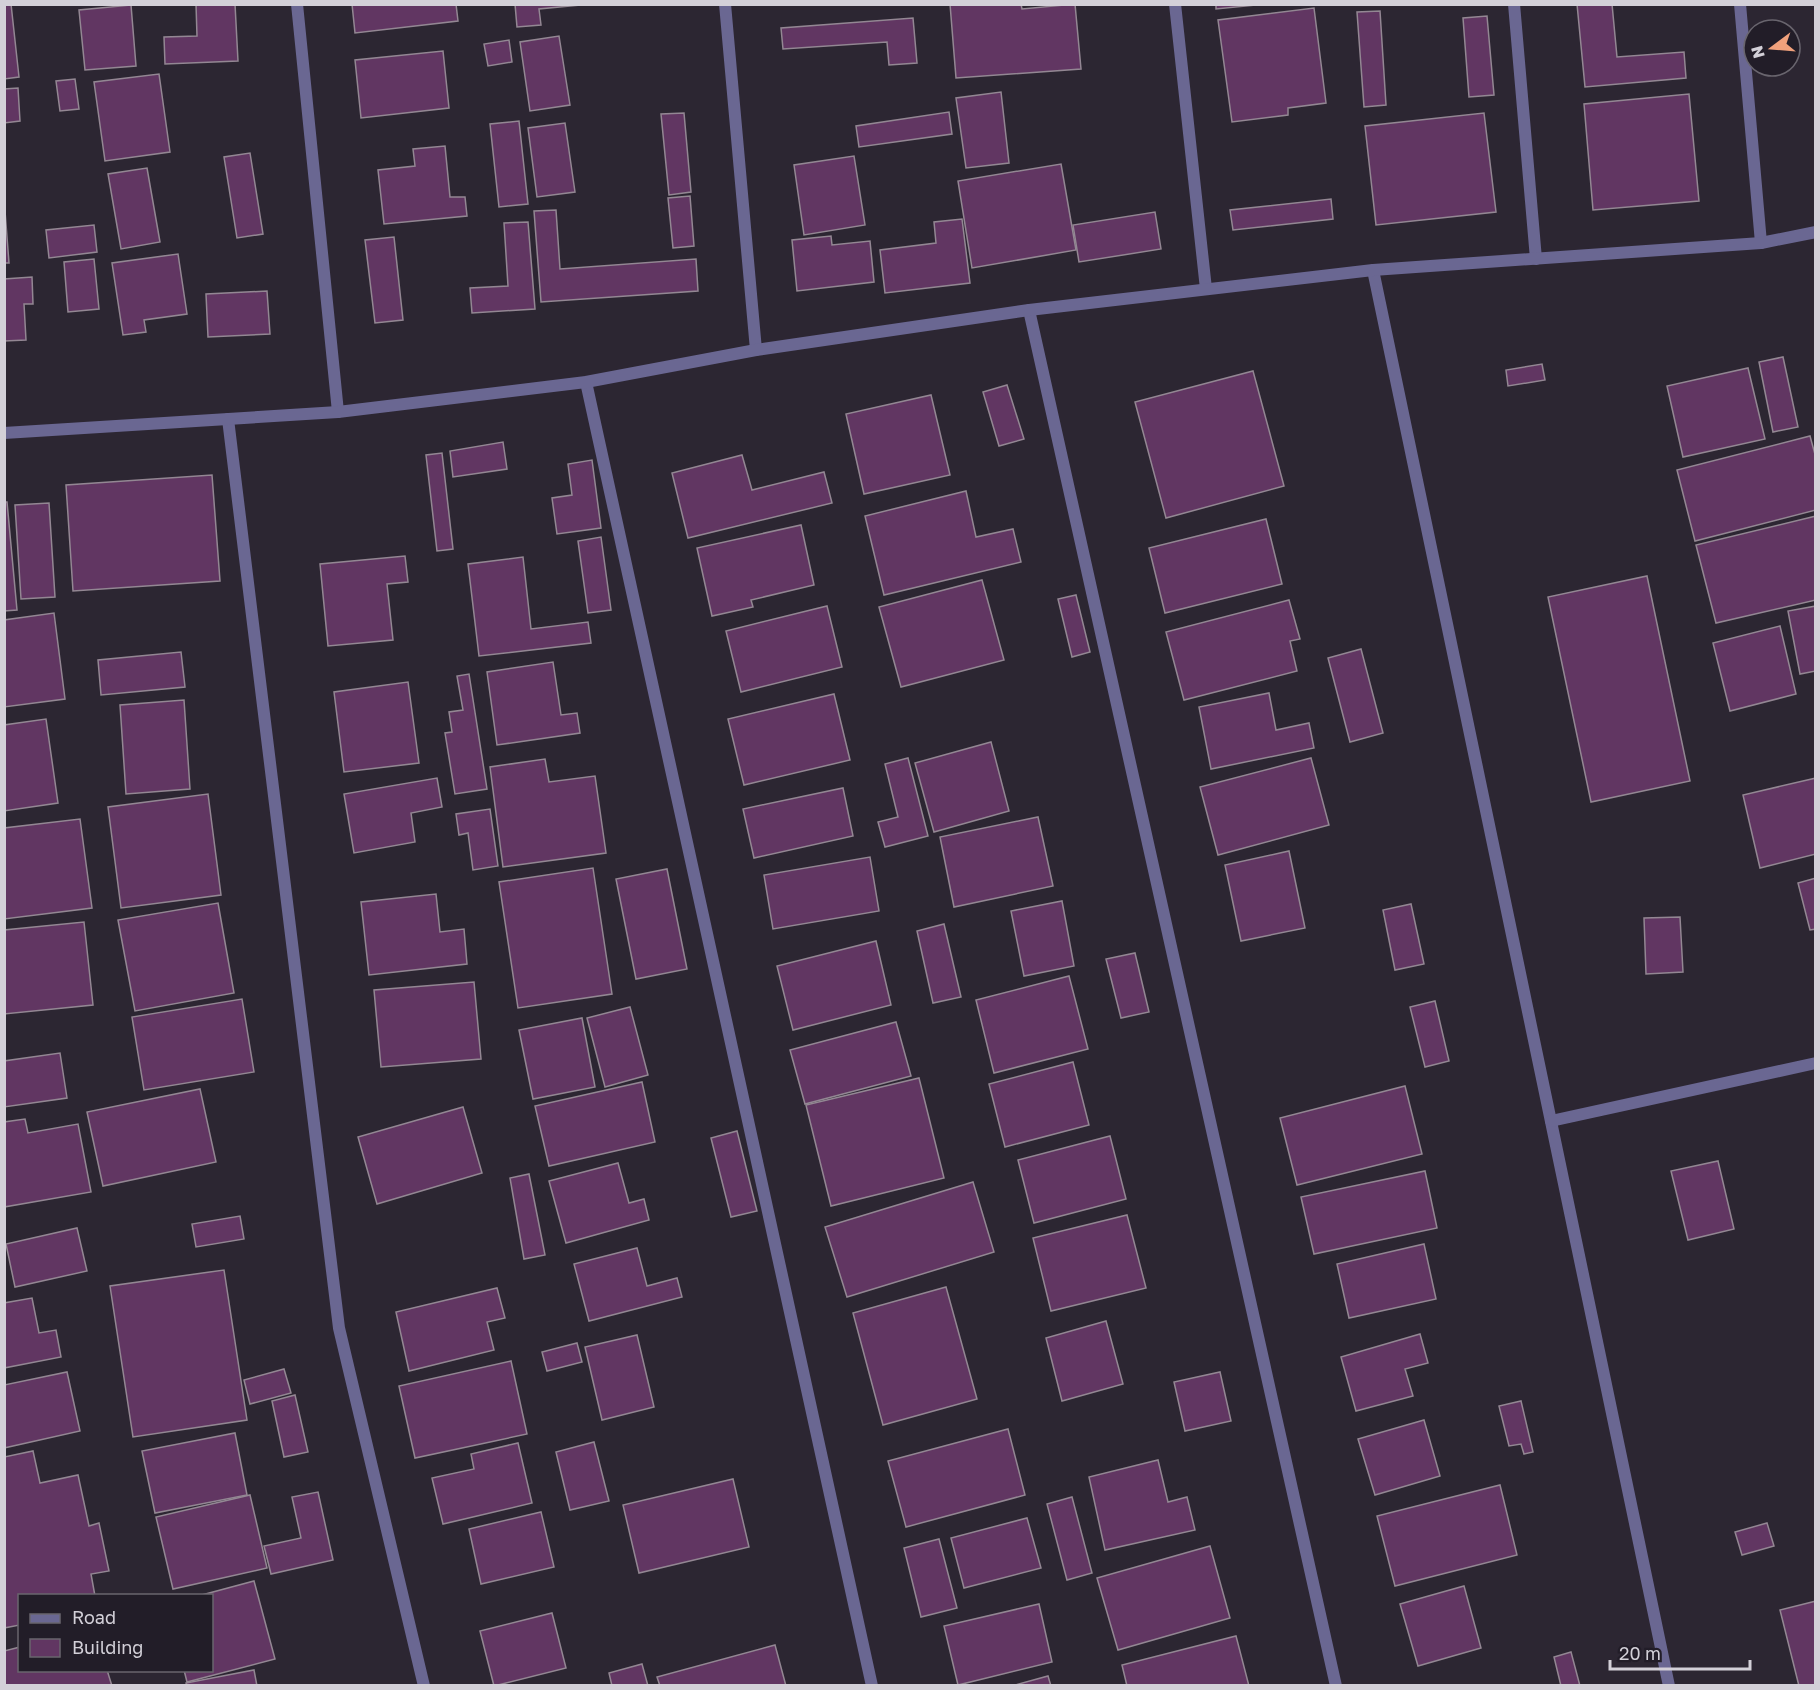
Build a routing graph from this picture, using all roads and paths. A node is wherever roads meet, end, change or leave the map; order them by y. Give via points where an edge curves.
1 (297, 4) edge
2 (725, 4) edge
3 (1175, 4) edge
4 (1514, 4) edge
5 (1740, 4) edge
6 (1815, 232) edge
7 (1761, 243) junction
8 (1536, 259) junction
9 (1373, 270) junction
10 (1206, 289) junction
11 (1029, 310) junction
12 (756, 350) junction
13 (586, 382) junction
14 (338, 412) junction
15 (228, 419) junction
16 (4, 433) edge
17 (1815, 1063) edge
18 (1551, 1121) junction
19 (424, 1686) edge
20 (872, 1686) edge
21 (1336, 1686) edge
22 (1669, 1686) edge

1 - 14 street
2 - 12 street
3 - 10 street
4 - 8 street
5 - 7 street
6 - 7 street
7 - 8 street
8 - 9 street
9 - 10 street
9 - 18 street
10 - 11 street
11 - 12 street
11 - 21 street
12 - 13 street
13 - 14 street
13 - 20 street
14 - 15 street
15 - 16 street
15 - 19 street via 339,1328
17 - 18 street
18 - 22 street

